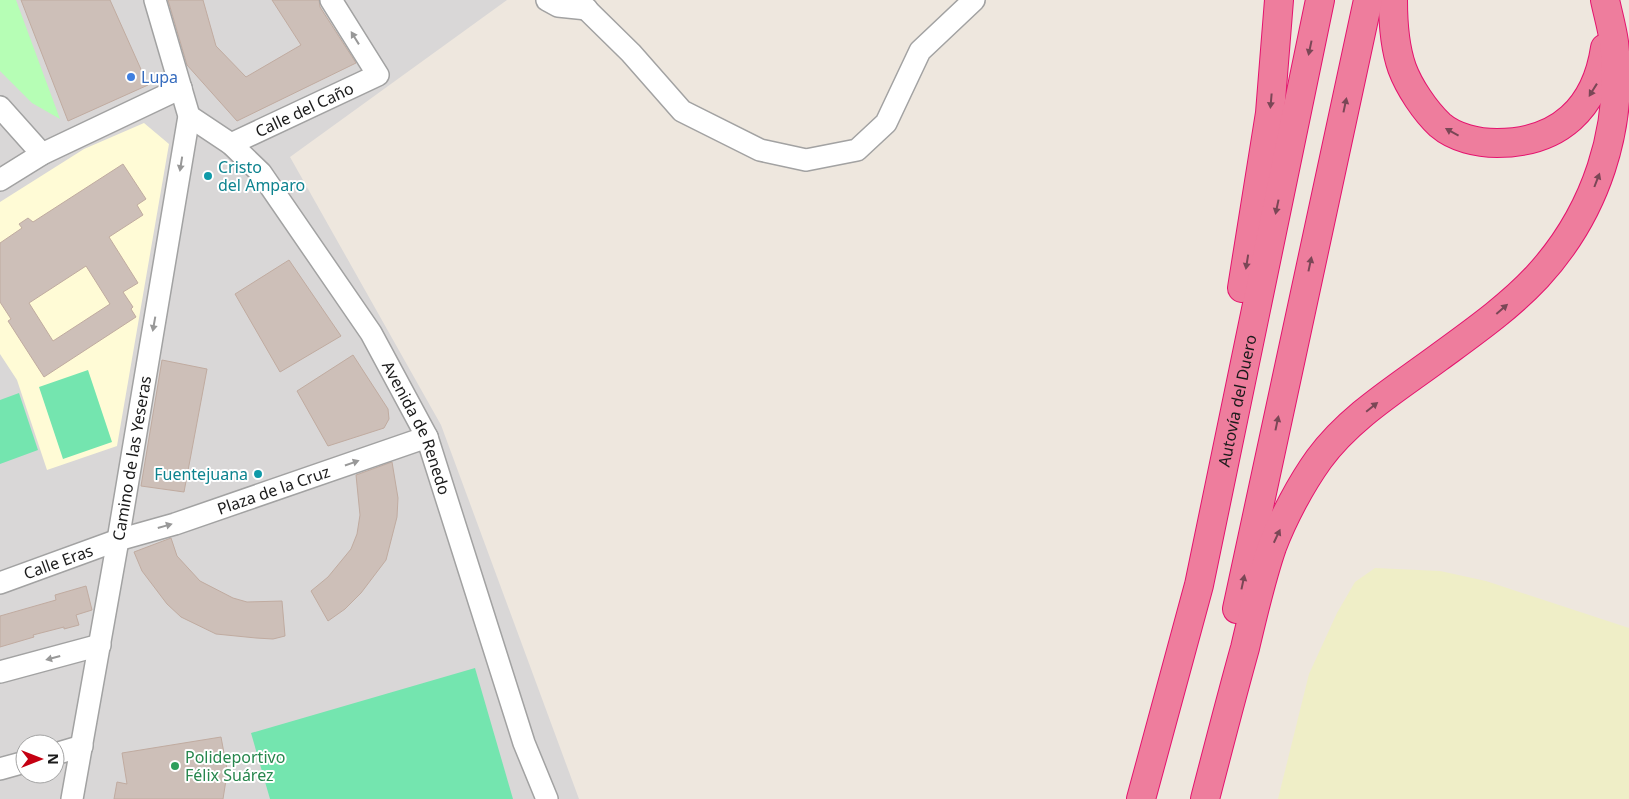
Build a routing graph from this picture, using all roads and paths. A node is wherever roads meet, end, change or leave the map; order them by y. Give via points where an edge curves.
1 (155, 0) edge
2 (331, 0) edge
3 (547, 0) edge
4 (974, 0) edge
5 (1279, 0) edge
6 (1320, 0) edge
7 (1368, 0) edge
8 (1392, 0) edge
9 (1606, 4) edge
10 (582, 5) edge
11 (181, 88) junction
12 (0, 107) edge
13 (189, 116) junction
14 (231, 144) junction
15 (42, 154) junction
16 (0, 180) edge
17 (427, 437) junction
18 (118, 540) junction
19 (0, 583) edge
20 (100, 645) junction
21 (0, 672) edge
22 (82, 746) junction
23 (65, 751) edge
24 (15, 765) edge
25 (0, 769) edge
26 (72, 799) edge
27 (547, 799) edge
28 (1128, 799) edge
29 (1141, 799) edge
30 (1189, 799) edge
31 (1205, 799) edge

1 - 11 street
14 -> 2 street, Calle del Caño via 378,75
3 - 10 street via 558,6
4 - 10 street via 920,51 886,123 857,150 806,160 760,150 682,111 631,53
5 -> 28 highway via 1270,112 1213,447 1187,577
6 -> 29 highway, Autovía del Duero via 1200,585
30 -> 7 highway via 1219,692
9 -> 8 highway via 1603,64 1597,84 1573,117 1534,139 1484,143 1462,138 1441,125 1420,102 1402,68
31 -> 9 highway via 1272,546 1297,494 1320,458 1359,417 1497,314 1536,279 1581,217 1598,180 1610,141 1616,97 1614,40
11 - 13 street
11 - 15 street
12 - 15 street
13 - 14 street, Avenida de Renedo
13 -> 18 street, Camino de las Yeseras
14 - 17 street, Avenida de Renedo via 260,173 371,333
15 - 16 street
18 -> 17 street, Plaza de la Cruz via 175,524
17 - 27 street, Avenida de Renedo via 519,725
18 - 19 street, Calle Eras
18 - 20 street, Camino de las Yeseras
20 -> 21 street
20 - 22 street, Camino de las Yeseras
22 - 23 street
22 - 26 street, Camino de las Yeseras
24 - 25 street

